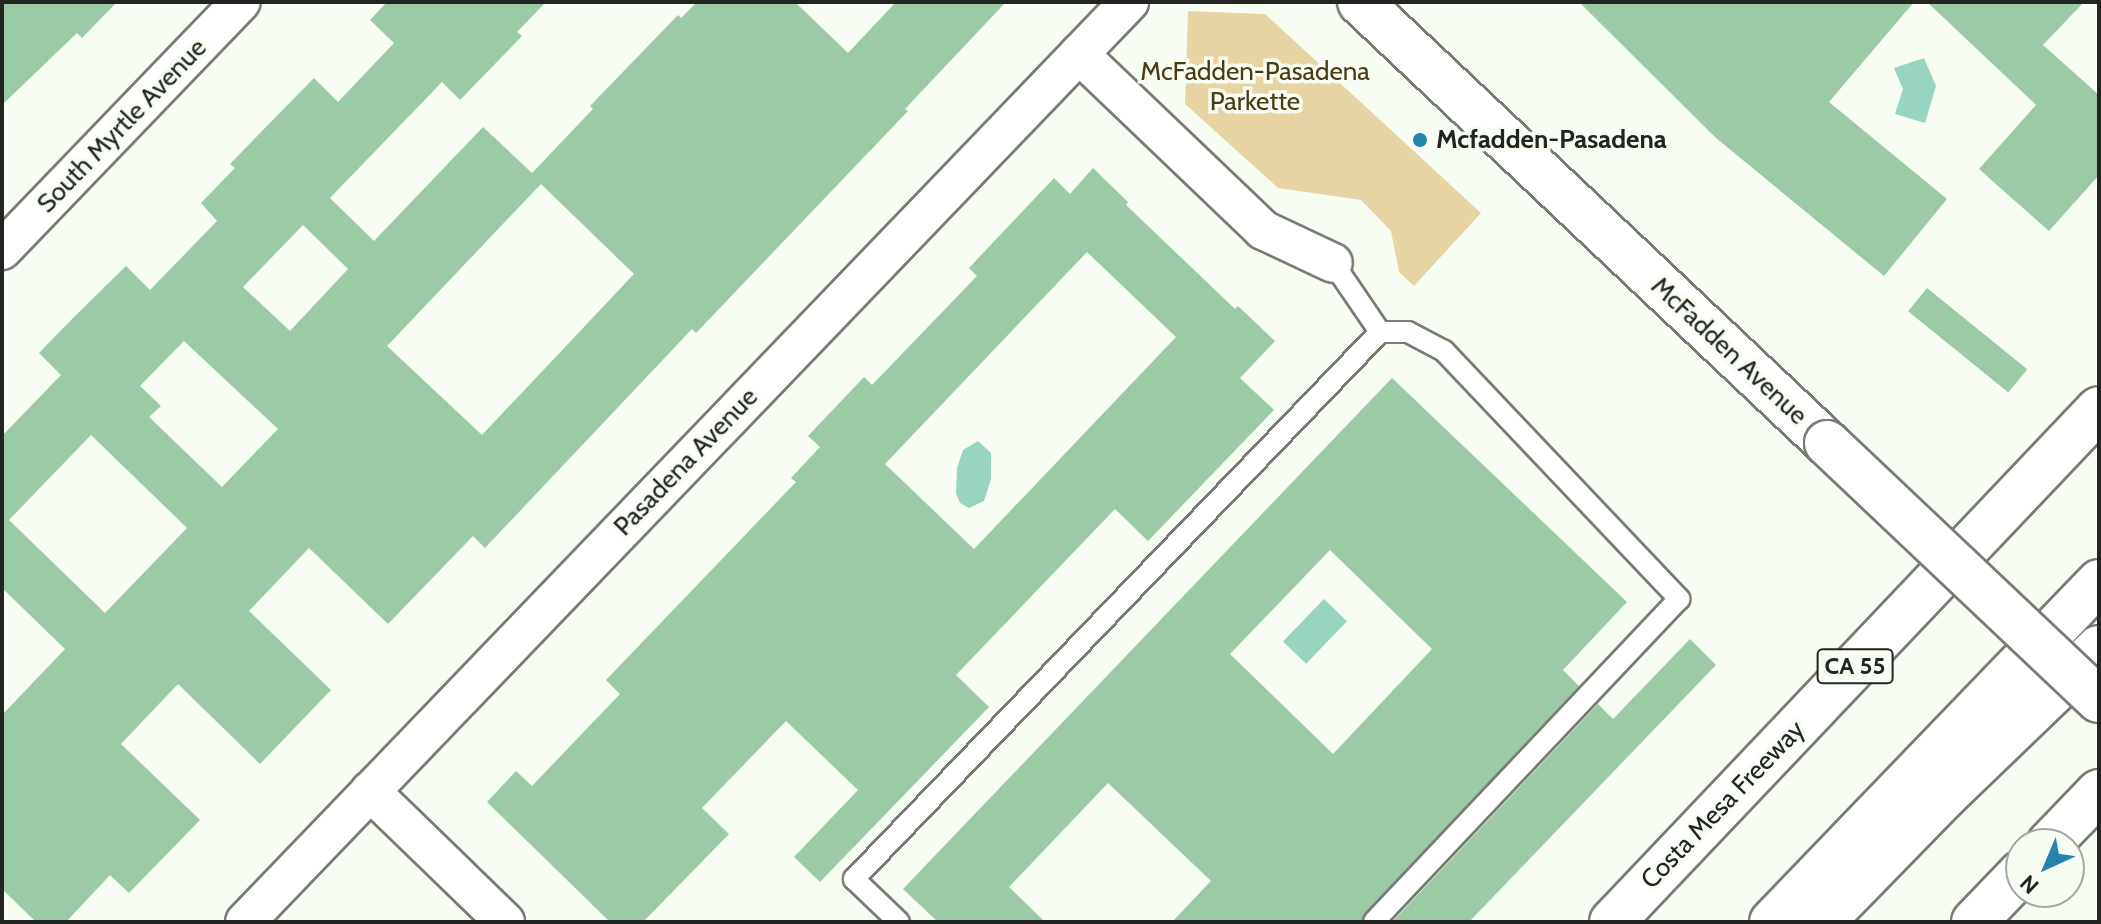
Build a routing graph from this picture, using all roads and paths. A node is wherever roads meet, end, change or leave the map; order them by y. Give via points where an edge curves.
1 (241, 2) edge
2 (1129, 2) edge
3 (1360, 2) edge
4 (1079, 54) junction
5 (2, 250) edge
6 (1333, 263) joint
7 (1380, 332) junction
8 (2099, 409) edge
9 (2099, 582) edge
10 (2099, 648) edge
11 (2099, 700) edge
12 (1932, 782) junction
13 (370, 791) junction
14 (2099, 792) edge
15 (2064, 828) edge
16 (2005, 890) edge
17 (245, 922) edge
18 (505, 922) edge
19 (899, 922) edge
20 (1374, 922) edge
21 (1612, 922) edge
22 (1772, 922) edge
23 (1822, 922) edge
24 (1974, 922) edge

1 - 5 street, South Myrtle Avenue
2 - 4 street, Pasadena Avenue
3 - 11 main road, McFadden Avenue, bridge
4 - 6 street via 1263,230
4 - 13 street, Pasadena Avenue
6 - 7 lane
7 - 19 lane via 854,879
7 - 20 lane via 1408,332 1444,351 1679,599
8 - 21 main road, Costa Mesa Freeway / CA 55
9 - 12 main road
10 - 12 main road
12 - 22 main road
12 - 23 main road
13 - 17 street, Pasadena Avenue
13 - 18 street
14 - 15 main road
16 - 24 main road

